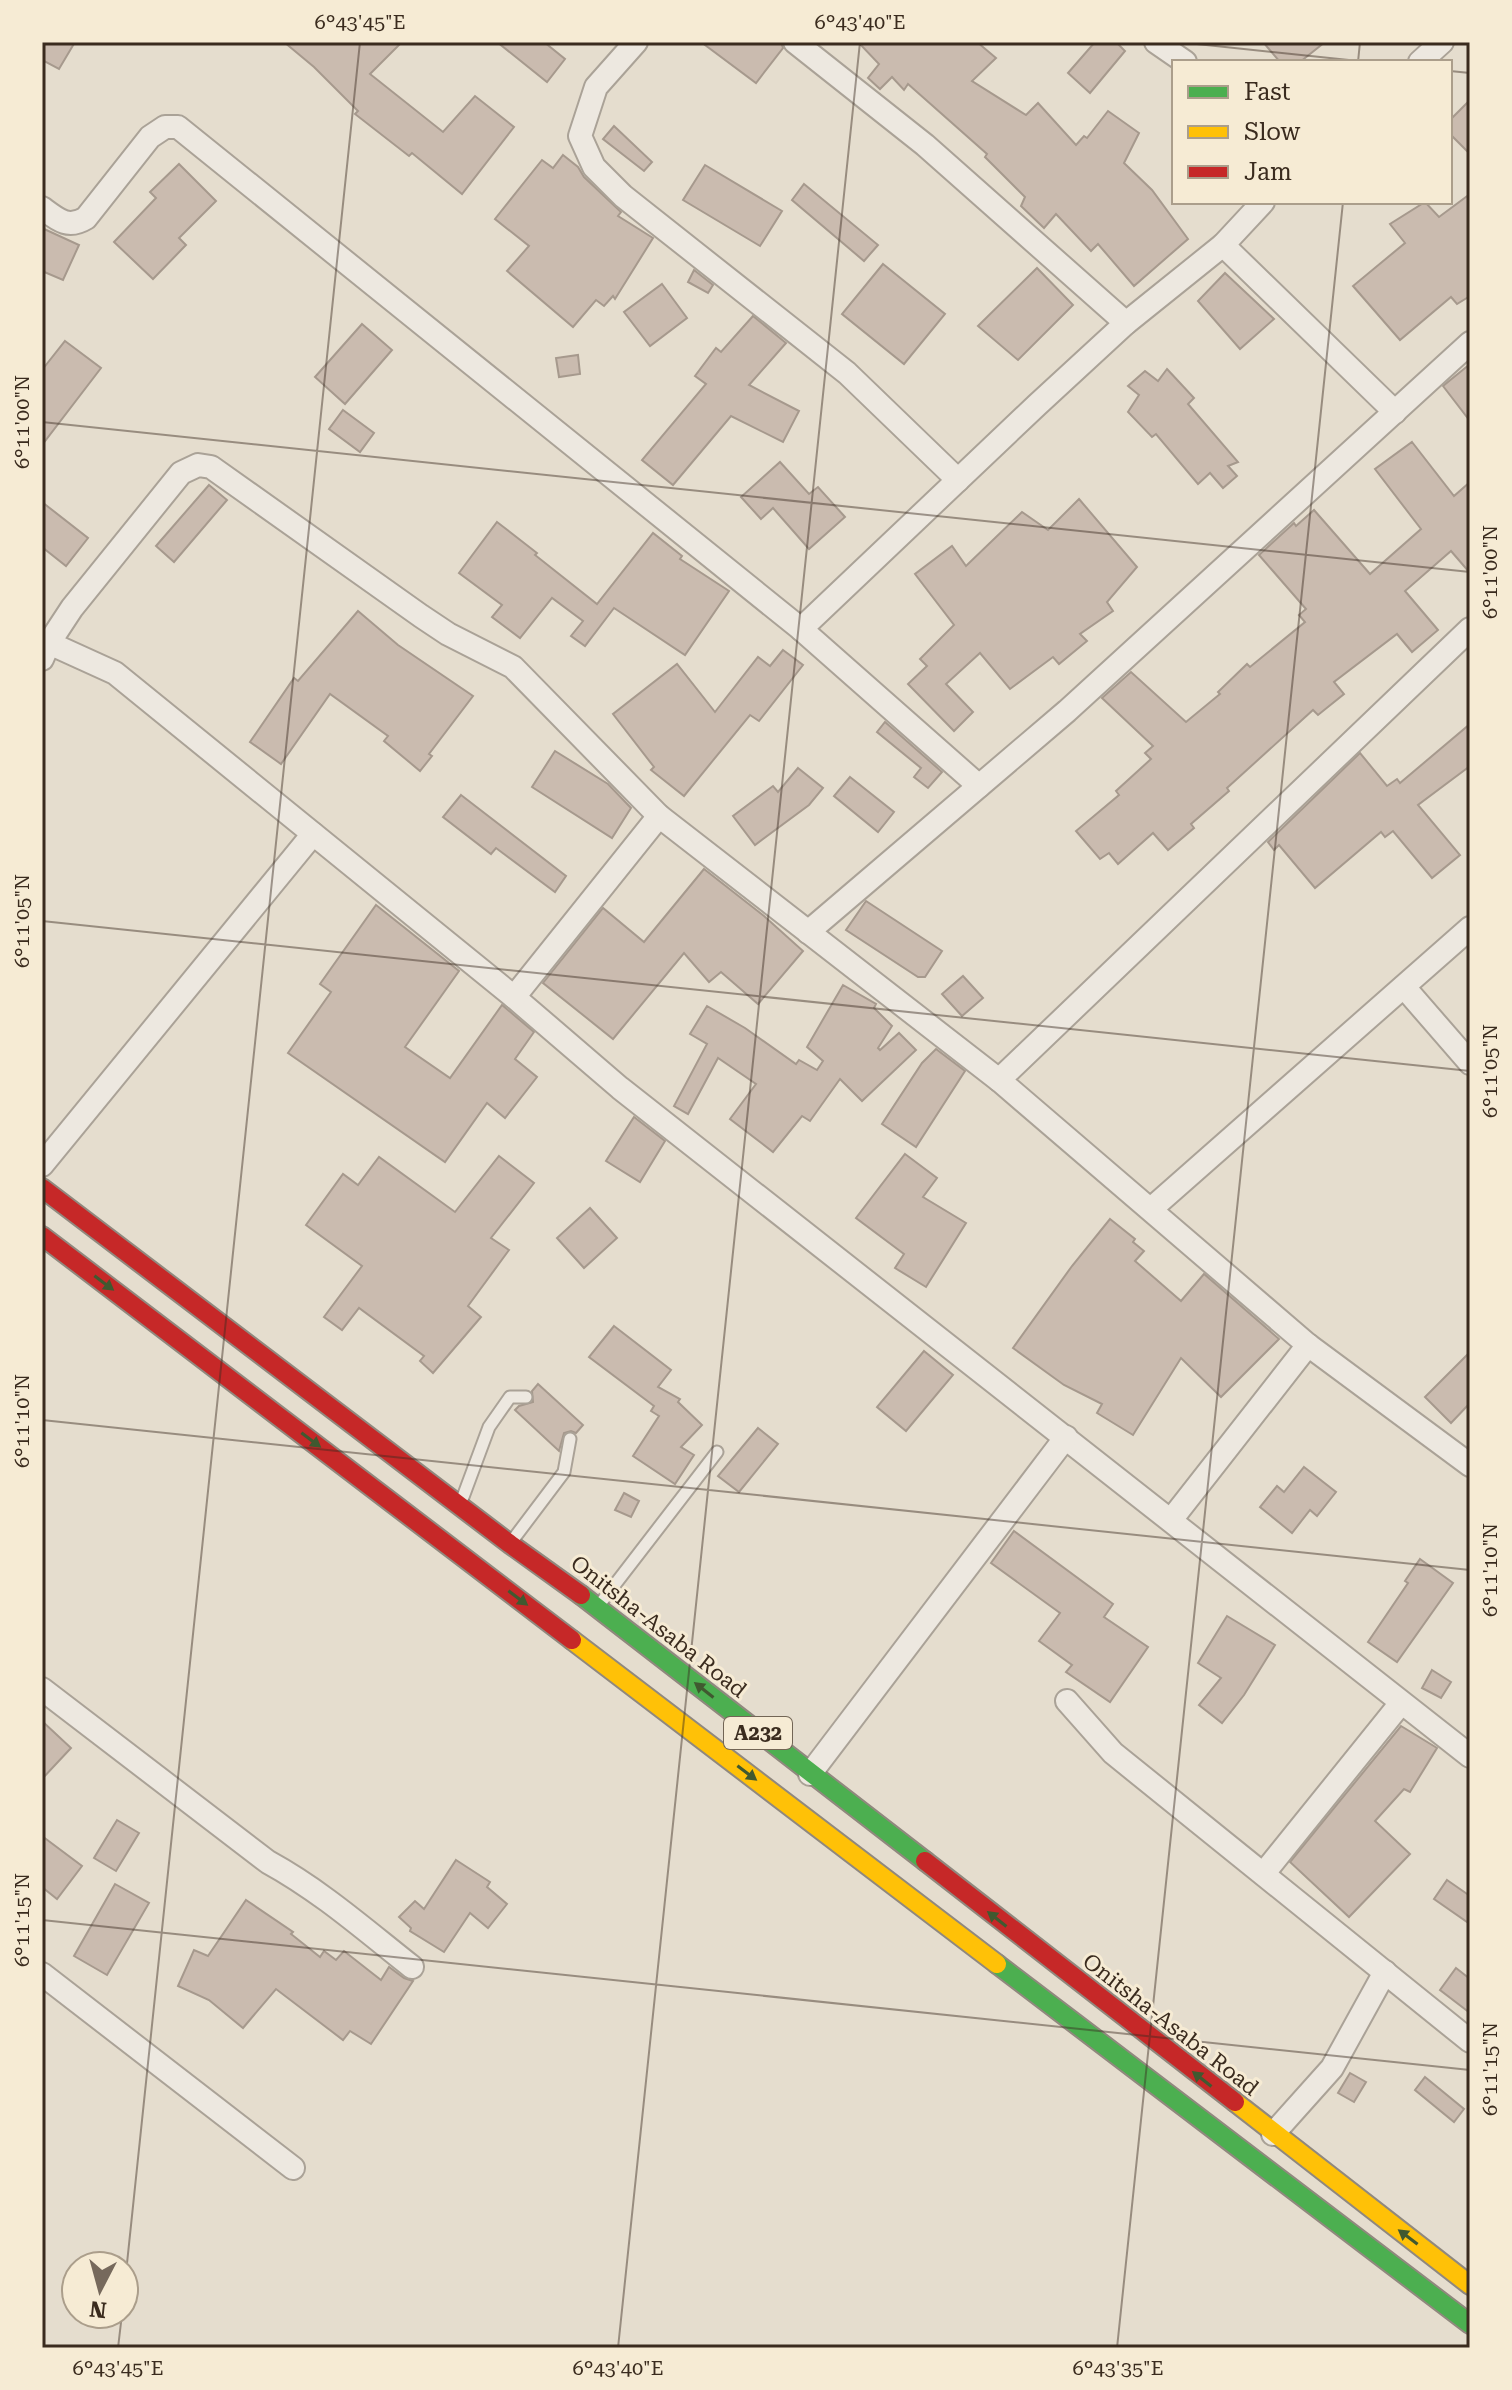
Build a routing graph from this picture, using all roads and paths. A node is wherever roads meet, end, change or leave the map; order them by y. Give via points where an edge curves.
1 (636, 42) edge
2 (795, 42) edge
3 (1156, 42) edge
4 (1442, 42) edge
5 (1182, 60) edge
6 (1422, 60) edge
7 (1261, 204) edge
8 (42, 208) edge
9 (1223, 245) junction
10 (1126, 323) junction
11 (1470, 343) edge
12 (1395, 412) junction
13 (958, 480) junction
14 (801, 629) junction
15 (1470, 629) edge
16 (45, 651) edge
17 (979, 786) junction
18 (659, 816) junction
19 (313, 834) junction
20 (1470, 928) edge
21 (808, 932) junction
22 (1404, 987) junction
23 (514, 997) junction
24 (1470, 1063) edge
25 (999, 1080) junction
26 (42, 1165) edge
27 (42, 1188) edge
28 (1151, 1209) junction
29 (42, 1236) edge
30 (1308, 1345) junction
31 (526, 1397) dead end
32 (1066, 1437) junction
33 (570, 1439) dead end
34 (717, 1452) dead end
35 (1470, 1465) edge
36 (411, 1467) junction
37 (395, 1504) junction
38 (460, 1506) junction
39 (1171, 1520) junction
40 (510, 1544) junction
41 (598, 1607) junction
42 (42, 1689) edge
43 (1067, 1701) dead end
44 (1401, 1703) junction
45 (1470, 1756) edge
46 (810, 1774) junction
47 (1264, 1873) junction
48 (412, 1967) dead end
49 (1385, 1972) junction
50 (42, 1974) edge
51 (1470, 2041) edge
52 (1273, 2134) junction
53 (293, 2168) dead end
54 (1470, 2285) edge
55 (1470, 2324) edge

1 - 13 street via 596,87 580,136 594,167 623,196 847,373
2 - 10 street via 925,145
3 - 5 street
4 - 6 street
7 - 9 street
8 - 14 street via 62,223 86,218 150,137 165,127 178,127
9 - 10 street
9 - 12 street
10 - 13 street
11 - 12 street
12 - 17 street
13 - 14 street
14 - 17 street
15 - 25 street
16 - 18 street via 72,608 181,473 198,465 211,467 448,634 513,667
16 - 19 street via 115,673
17 - 21 street
18 - 21 street
18 - 23 street
19 - 23 street
19 - 26 street
20 - 22 street
21 - 25 street
22 - 24 street
22 - 28 street
23 - 32 street via 620,1088
25 - 28 street
27 - 36 highway, Onitsha-Asaba Road / A232
28 - 30 street
29 -> 37 highway, A232
30 - 35 street
30 - 39 street
31 - 38 lane via 510,1397 489,1427
32 - 39 street
32 - 46 street
33 - 40 lane via 564,1472
34 - 41 lane
36 - 37 highway
36 - 38 highway, Onitsha-Asaba Road / A232
37 -> 55 highway, A232
38 - 40 highway, Onitsha-Asaba Road / A232
39 - 44 street
40 - 41 highway, Onitsha-Asaba Road / A232
46 -> 41 highway, Onitsha-Asaba Road / A232
42 - 48 street
43 - 47 street via 1113,1753
44 - 45 street
44 - 47 street
52 -> 46 highway, Onitsha-Asaba Road / A232
47 - 49 street
49 - 51 street
49 - 52 street via 1332,2068
50 - 53 street
54 -> 52 highway, Onitsha-Asaba Road / A232

